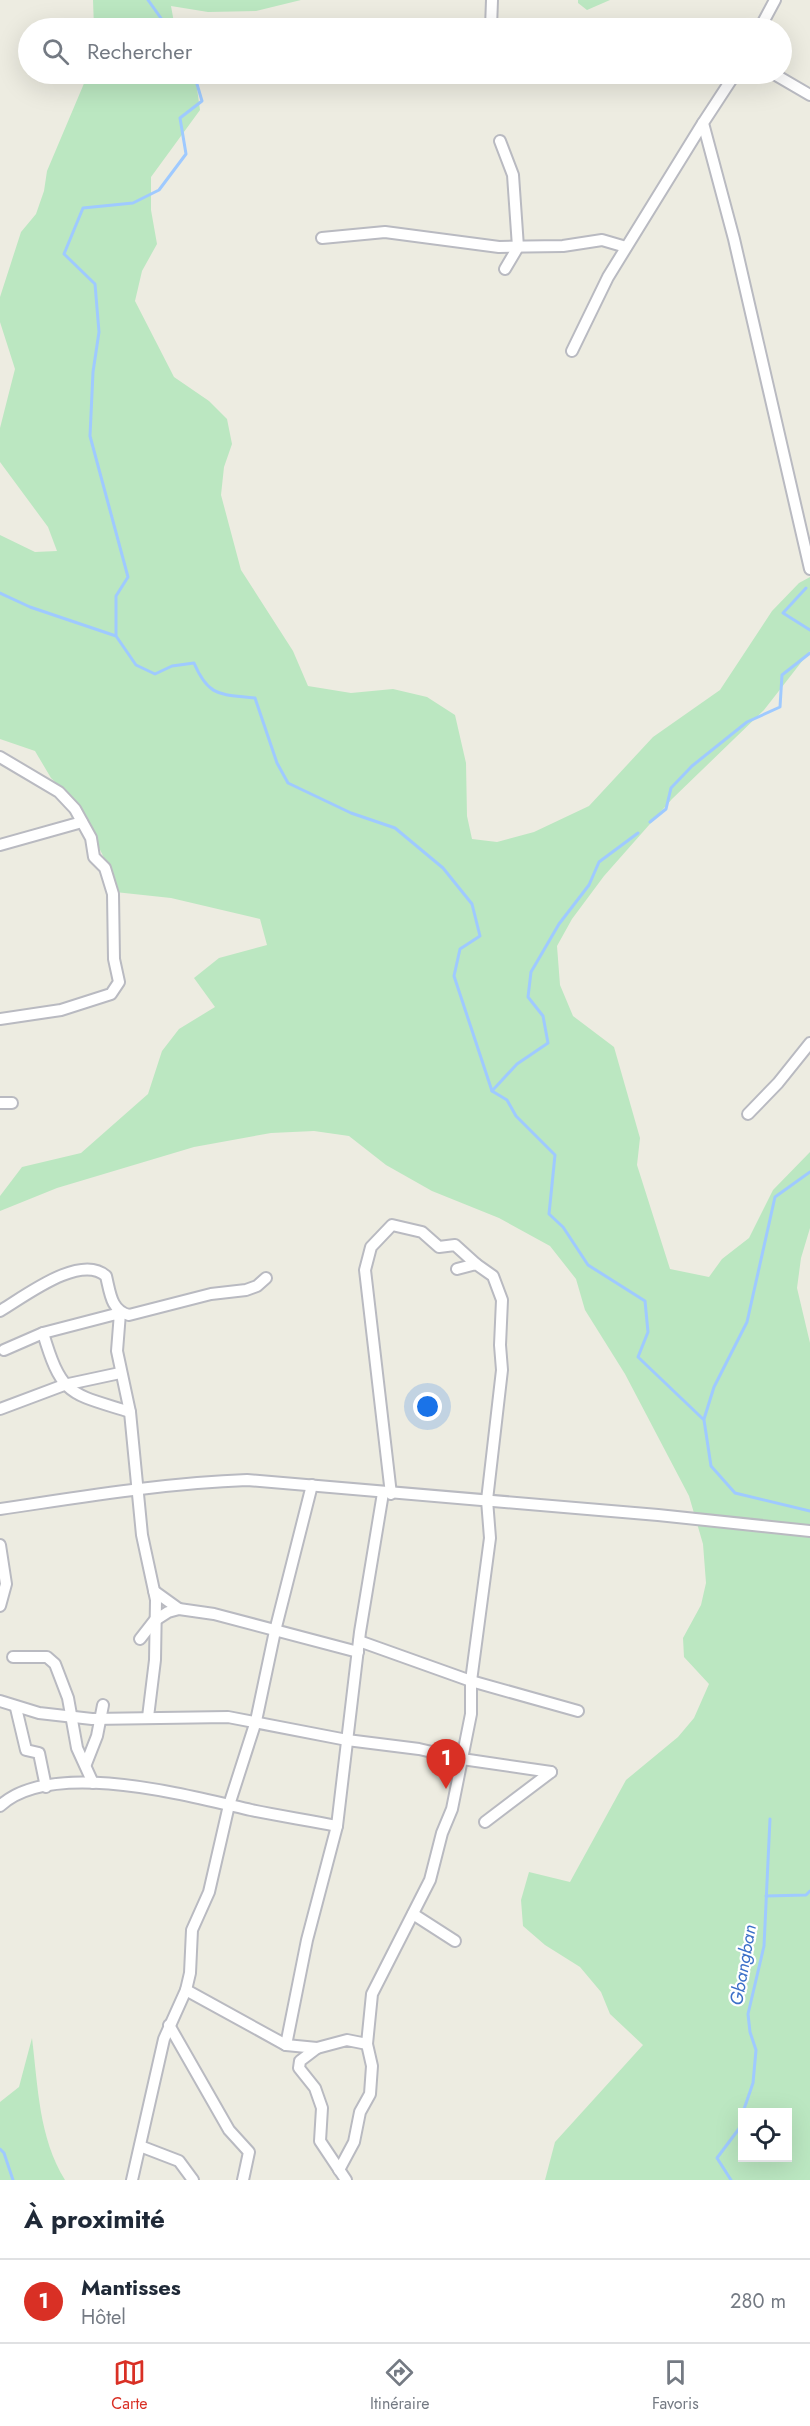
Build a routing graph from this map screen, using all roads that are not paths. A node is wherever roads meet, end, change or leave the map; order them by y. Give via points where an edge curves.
1 (492, 0) edge
2 (775, 0) edge
3 (491, 18) edge
4 (765, 18) edge
5 (727, 84) edge
6 (792, 84) edge
7 (810, 94) edge
8 (703, 123) junction
9 (500, 141) dead end
10 (322, 238) dead end
11 (518, 247) junction
12 (626, 247) junction
13 (505, 269) dead end
14 (572, 351) dead end
15 (810, 569) edge
16 (0, 757) edge
17 (82, 822) junction
18 (0, 845) edge
19 (0, 1019) edge
20 (810, 1043) edge
21 (748, 1114) dead end
22 (476, 1264) junction
23 (457, 1269) dead end
24 (266, 1278) dead end
25 (0, 1311) edge
26 (120, 1313) junction
27 (43, 1333) junction
28 (4, 1350) dead end
29 (120, 1373) junction
30 (64, 1385) junction
31 (0, 1409) edge
32 (130, 1412) junction
33 (312, 1485) junction
34 (139, 1488) junction
35 (388, 1493) junction
36 (487, 1500) junction
37 (0, 1509) edge
38 (809, 1531) edge
39 (0, 1545) edge
40 (154, 1591) junction
41 (0, 1606) edge
42 (179, 1609) junction
43 (154, 1622) junction
44 (275, 1631) junction
45 (140, 1639) dead end
46 (359, 1641) junction
47 (358, 1652) junction
48 (13, 1657) dead end
49 (471, 1681) junction
50 (0, 1701) edge
51 (103, 1705) dead end
52 (16, 1708) junction
53 (578, 1712) dead end
54 (70, 1717) junction
55 (148, 1717) junction
56 (99, 1720) junction
57 (256, 1720) junction
58 (347, 1740) junction
59 (462, 1759) junction
60 (86, 1764) junction
61 (93, 1783) junction
62 (46, 1787) junction
63 (229, 1805) junction
64 (0, 1806) edge
65 (485, 1822) dead end
66 (337, 1826) junction
67 (413, 1914) junction
68 (455, 1941) dead end
69 (186, 1990) junction
70 (169, 2025) junction
71 (286, 2044) junction
72 (367, 2044) junction
73 (317, 2048) junction
74 (140, 2146) junction
75 (339, 2170) junction
76 (132, 2180) edge
77 (193, 2180) edge
78 (243, 2180) edge
79 (346, 2180) edge

1 - 3 street
2 - 4 street
5 - 8 street
6 - 7 street
8 - 12 street
8 - 15 street via 734,239
9 - 11 street via 513,175
10 - 11 street via 385,232
11 - 12 street via 602,240
11 - 13 street
12 - 14 street
16 - 17 street via 59,792
17 - 18 street
17 - 19 street via 113,894 114,959 119,982 111,994 61,1010
20 - 21 street
22 - 23 street
22 - 35 street via 455,1245 439,1247 422,1232 392,1225 371,1247 365,1270
22 - 36 street via 493,1276 502,1300 502,1370
24 - 26 street via 246,1290 211,1294 129,1315
25 - 26 street via 70,1272 90,1269 106,1276
26 - 27 street
26 - 29 street
27 - 28 street
27 - 30 street via 54,1370
29 - 30 street
29 - 32 street
30 - 31 street
30 - 32 street via 81,1396
32 - 34 street
33 - 34 street via 247,1480
33 - 35 street
33 - 44 street
34 - 37 street
34 - 40 street via 142,1534
35 - 36 street
35 - 46 street
36 - 38 street
36 - 49 street via 490,1538
39 - 41 street via 6,1584
40 - 42 street
40 - 43 street
42 - 43 street
42 - 44 street
43 - 45 street
43 - 55 street via 156,1648
44 - 47 street
44 - 57 street
46 - 47 street
46 - 49 street
47 - 58 street
48 - 54 street via 47,1657 55,1664 68,1698
49 - 53 street
49 - 59 street via 471,1714
50 - 52 street
51 - 56 street
52 - 54 street
52 - 62 street via 26,1749 39,1753
54 - 56 street
54 - 60 street via 77,1748
55 - 56 street
55 - 57 street via 204,1715
56 - 60 street
57 - 58 street
57 - 63 street
58 - 59 street
58 - 66 street
59 - 65 street via 551,1772
59 - 67 street via 452,1809 430,1880
60 - 61 street
61 - 62 street
61 - 63 street via 141,1786
62 - 64 street via 17,1794
63 - 66 street
63 - 69 street via 209,1892 192,1930
66 - 71 street via 307,1940
67 - 68 street
67 - 72 street via 372,1994
69 - 70 street
69 - 71 street
70 - 74 street
70 - 78 street via 229,2130 249,2152
71 - 73 street
72 - 73 street via 347,2040
72 - 75 street via 372,2066 370,2094 360,2112 354,2142
73 - 75 street via 300,2061 299,2068 315,2088 322,2108 319,2136
74 - 76 street
74 - 77 street via 179,2161
75 - 79 street

